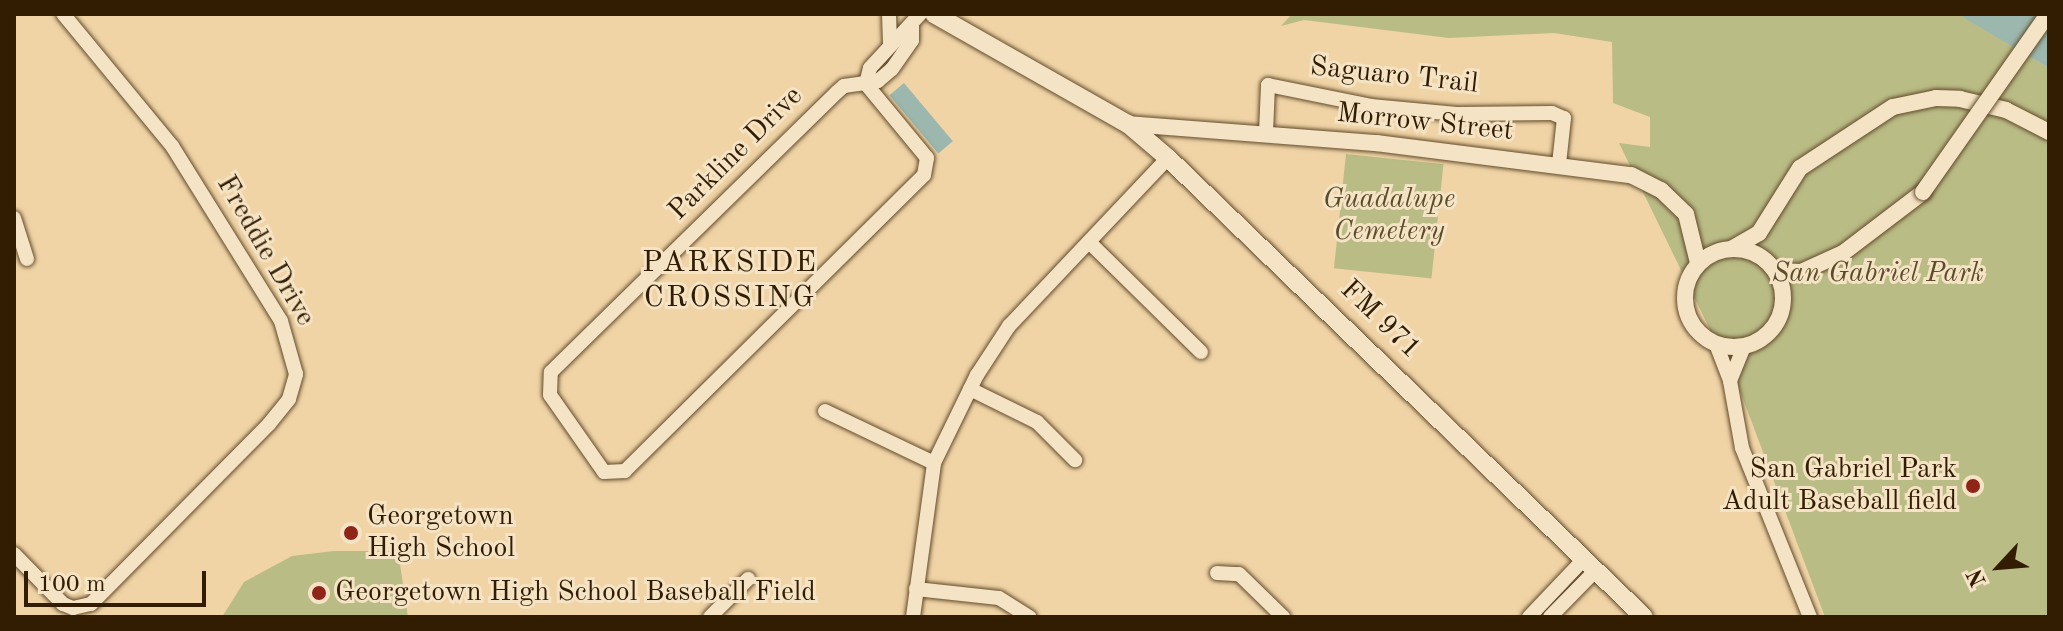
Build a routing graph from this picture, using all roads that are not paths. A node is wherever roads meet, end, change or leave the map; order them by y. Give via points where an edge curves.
1 (63, 14) edge
2 (889, 14) edge
3 (934, 14) edge
4 (2048, 14) edge
5 (916, 20) edge
6 (890, 43) junction
7 (866, 84) junction
8 (1128, 124) junction
9 (2049, 132) edge
10 (1266, 133) junction
11 (1168, 158) junction
12 (1559, 164) junction
13 (14, 218) edge
14 (1693, 230) junction
15 (1759, 233) junction
16 (1089, 242) junction
17 (1729, 248) junction
18 (1764, 258) junction
19 (27, 259) dead end
20 (1698, 263) junction
21 (1776, 271) junction
22 (1801, 272) junction
23 (1783, 295) junction
24 (1716, 344) junction
25 (1744, 346) junction
26 (1201, 352) dead end
27 (1730, 381) junction
28 (970, 389) junction
29 (825, 411) dead end
30 (1075, 460) dead end
31 (934, 463) junction
32 (14, 554) edge
33 (1590, 564) junction
34 (1217, 573) dead end
35 (748, 579) dead end
36 (916, 589) junction
37 (710, 617) edge
38 (913, 617) edge
39 (1030, 617) edge
40 (1283, 617) edge
41 (1529, 617) edge
42 (1550, 617) edge
43 (1644, 617) edge
44 (1810, 617) edge

1 - 32 street, Freddie Drive via 172,146 281,321 296,374 289,399 269,424 91,604 73,608 50,593
2 - 6 street
3 - 8 main road, FM 971 / FM 971
4 - 22 street, bridge via 1923,192 1867,238
5 - 6 street, Parkline Drive
5 - 7 street, Parkline Drive via 903,56 878,81
6 - 7 street, Parkline Drive via 870,68
7 - 7 street, Parkline Drive via 923,153 926,171 625,471 604,472 550,395 551,372 837,92
8 - 10 street, Morrow Street
8 - 11 main road, FM 971 / FM 971
9 - 15 street via 2006,110 1960,99 1893,107 1800,168
10 - 12 street, Morrow Street
10 - 12 street, Saguaro Trail via 1268,85 1371,106 1457,114 1552,113 1564,118
11 - 16 street
11 - 33 main road, FM 971 / FM 971
12 - 14 street, Morrow Street via 1631,175 1686,214
13 - 19 street
14 - 17 street, Morrow Street
14 - 20 street
15 - 17 street
15 - 18 street
16 - 26 street
16 - 28 street via 1009,326
17 - 18 street
17 - 20 street
18 - 21 street
20 - 24 street via 1688,280 1686,308 1700,334
21 - 22 street
21 - 23 street
22 - 23 street
23 - 25 street via 1773,328
24 - 25 street
24 - 27 street
25 - 27 street
27 - 44 street via 1742,448
28 - 30 street via 1037,422
28 - 31 street
29 - 31 street
31 - 36 street
33 - 41 street
33 - 42 street
33 - 43 main road, FM 971 / FM 971
34 - 40 street via 1239,574
35 - 37 street
36 - 38 street
36 - 39 street via 999,598

